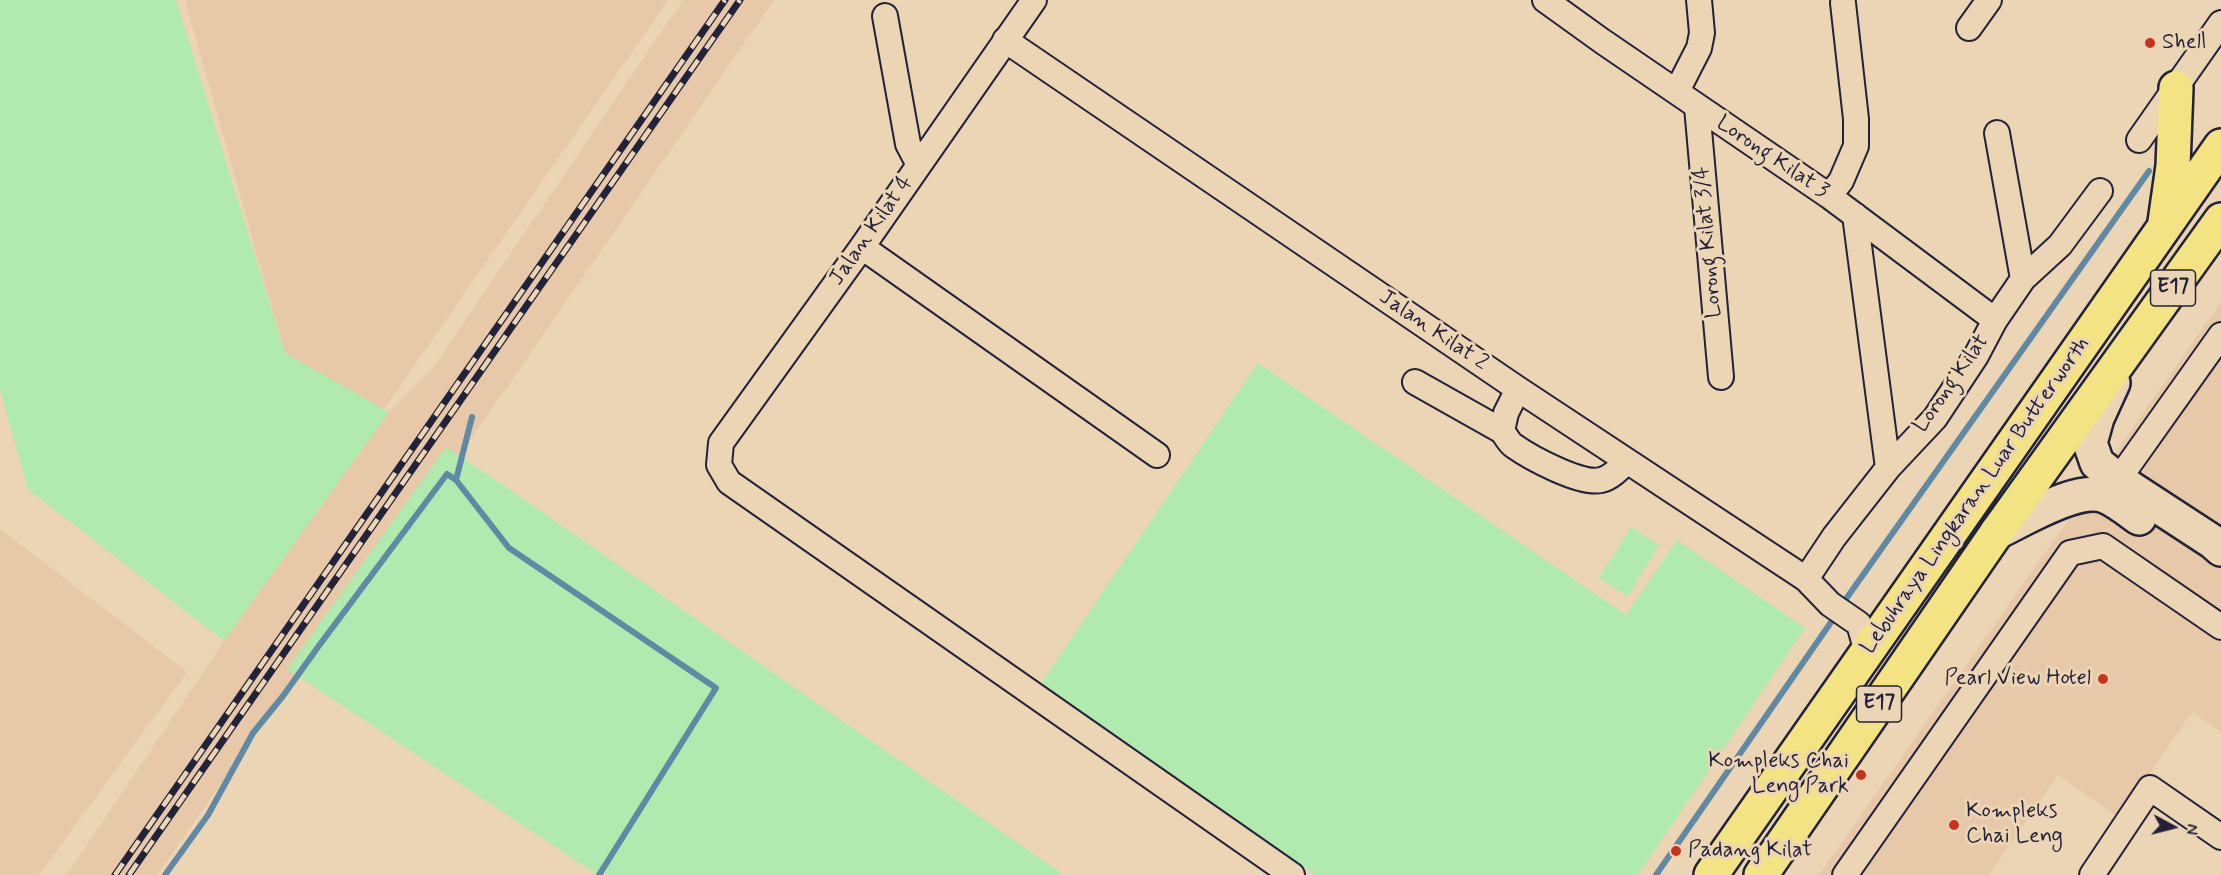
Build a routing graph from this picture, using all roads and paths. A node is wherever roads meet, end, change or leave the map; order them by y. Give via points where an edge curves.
1 (1034, 0) edge
2 (1545, 0) edge
3 (1699, 0) edge
4 (1989, 0) edge
5 (1843, 3) dead end
6 (885, 16) dead end
7 (2221, 23) edge
8 (1969, 28) dead end
9 (1005, 40) junction
10 (2176, 88) junction
11 (1677, 92) junction
12 (1697, 107) junction
13 (1997, 133) dead end
14 (2139, 140) dead end
15 (2221, 146) edge
16 (919, 165) junction
17 (2100, 191) dead end
18 (1829, 196) junction
19 (1855, 215) junction
20 (2221, 220) edge
21 (2164, 227) junction
22 (862, 247) junction
23 (2023, 279) junction
24 (1995, 320) junction
25 (2221, 335) edge
26 (2125, 356) junction
27 (1721, 377) dead end
28 (1415, 382) dead end
29 (1518, 388) junction
30 (1502, 431) junction
31 (1157, 455) dead end
32 (1627, 461) junction
33 (1888, 468) junction
34 (2118, 480) junction
35 (1997, 532) junction
36 (2221, 549) edge
37 (2221, 574) edge
38 (1806, 579) junction
39 (1859, 623) junction
40 (2221, 627) edge
41 (2221, 837) edge
42 (1292, 875) edge
43 (1711, 875) edge
44 (1761, 875) edge
45 (1845, 875) edge
46 (2092, 875) edge

1 - 9 street, Jalan Kilat 4
2 - 11 street, Lorong Kilat 3
3 - 11 street via 1699,48
4 - 8 street
5 - 18 street via 1856,146 1841,181
6 - 16 street via 908,144
7 - 10 street
9 - 16 street, Jalan Kilat 4
9 - 29 street, Jalan Kilat 2
10 - 14 street
10 - 21 highway via 2173,166
11 - 12 street, Lorong Kilat 3
12 - 18 street, Lorong Kilat 3
12 - 27 street, Lorong Kilat 3/4
13 - 23 street
15 - 21 highway, Lebuhraya Lingkaran Luar Butterworth / E17
16 - 22 street, Jalan Kilat 4
17 - 23 street, Lorong Kilat via 2060,244
18 - 19 street, Lorong Kilat 3
19 - 24 street, Lorong Kilat 3
19 - 33 street
20 - 26 highway, Lebuhraya Lingkaran Luar Butterworth / E17
21 - 39 highway, Lebuhraya Lingkaran Luar Butterworth / E17 via 2001,458
22 - 31 street
22 - 42 street, Jalan Kilat 4 via 721,443 718,465 729,482
23 - 24 street, Lorong Kilat
24 - 33 street, Lorong Kilat via 1935,418
25 - 34 street
26 - 34 street via 2090,443 2097,463
26 - 35 highway, Lebuhraya Lingkaran Luar Butterworth / E17
28 - 30 street
29 - 30 street
29 - 32 street, Jalan Kilat 2
30 - 32 street via 1512,445 1576,479 1602,480
32 - 38 street, Jalan Kilat 2
33 - 38 street, Lorong Kilat
34 - 36 street
35 - 37 street via 2072,496 2106,496
35 - 44 highway, Lebuhraya Lingkaran Luar Butterworth / E17
38 - 39 street, Jalan Kilat 2
39 - 43 highway, Lebuhraya Lingkaran Luar Butterworth / E17
40 - 45 street via 2103,546 2070,554
41 - 46 street via 2150,788

